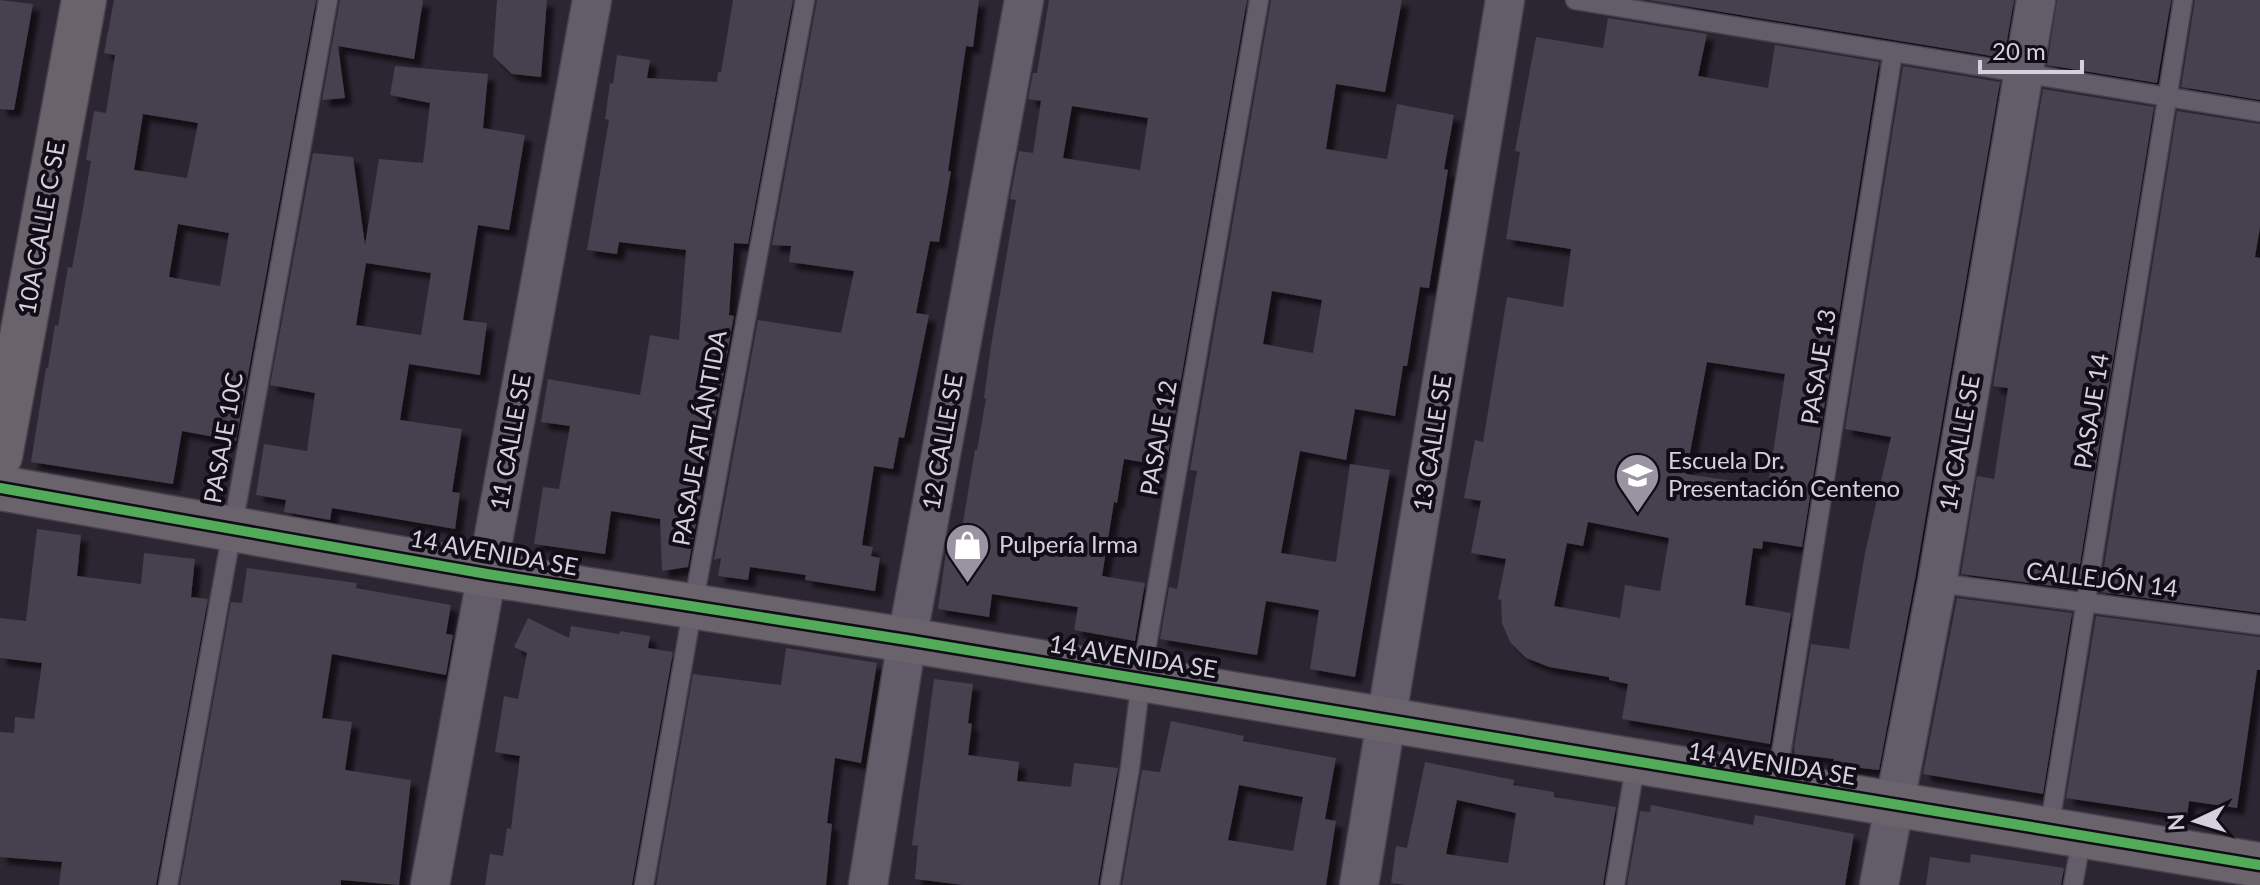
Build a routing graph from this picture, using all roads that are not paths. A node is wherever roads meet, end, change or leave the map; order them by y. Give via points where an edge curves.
1 (84, 0) edge
2 (328, 0) edge
3 (592, 0) edge
4 (805, 0) edge
5 (1024, 0) edge
6 (1259, 0) edge
7 (1505, 0) edge
8 (1575, 0) edge
9 (2036, 0) edge
10 (2183, 0) edge
11 (1893, 52) junction
12 (2023, 73) junction
13 (2167, 96) junction
14 (2260, 112) edge
15 (0, 456) edge
16 (0, 488) edge
17 (232, 528) junction
18 (487, 574) junction
19 (1937, 583) junction
20 (2085, 602) junction
21 (693, 606) junction
22 (2260, 625) edge
23 (907, 640) junction
24 (1141, 679) junction
25 (1387, 720) junction
26 (1636, 761) junction
27 (1776, 785) junction
28 (1893, 804) junction
29 (2065, 833) junction
30 (2260, 865) edge
31 (168, 885) edge
32 (430, 885) edge
33 (644, 885) edge
34 (868, 885) edge
35 (1110, 885) edge
36 (1359, 885) edge
37 (1615, 885) edge
38 (1879, 885) edge
39 (2073, 885) edge

1 - 15 street, 10A CALLE C SE
2 - 17 lane, PASAJE 10C
3 - 18 street, 11 CALLE SE
4 - 21 lane, PASAJE ATLÁNTIDA
5 - 23 street, 12 CALLE SE
6 - 24 lane, PASAJE 12
7 - 25 street, 13 CALLE SE
8 - 11 lane
9 - 12 street, 14 CALLE SE
10 - 13 lane, PASAJE 14
11 - 12 lane
11 - 27 lane, PASAJE 13
12 - 13 lane
12 - 19 street, 14 CALLE SE
13 - 14 lane
13 - 20 lane, PASAJE 14
16 - 17 street, 14 AVENIDA SE
17 - 18 street, 14 AVENIDA SE
17 - 31 lane, PASAJE 10C
18 - 21 street, 14 AVENIDA SE
18 - 32 street, 11 CALLE SE
19 - 20 lane, CALLEJÓN 14
19 - 28 street, 14 CALLE SE
20 - 22 lane, CALLEJÓN 14
20 - 29 lane, PASAJE 14
21 - 23 street, 14 AVENIDA SE
21 - 33 lane, PASAJE ATLÁNTIDA
23 - 24 street, 14 AVENIDA SE
23 - 34 street, 12 CALLE SE
24 - 25 street, 14 AVENIDA SE
24 - 35 lane, PASAJE 12
25 - 26 street, 14 AVENIDA SE
25 - 36 street, 13 CALLE SE
26 - 27 street, 14 AVENIDA SE
26 - 37 lane
27 - 28 street, 14 AVENIDA SE
28 - 29 street, 14 AVENIDA SE
28 - 38 street, 14 CALLE SE
29 - 30 street, 14 AVENIDA SE
29 - 39 lane, PASAJE 14

